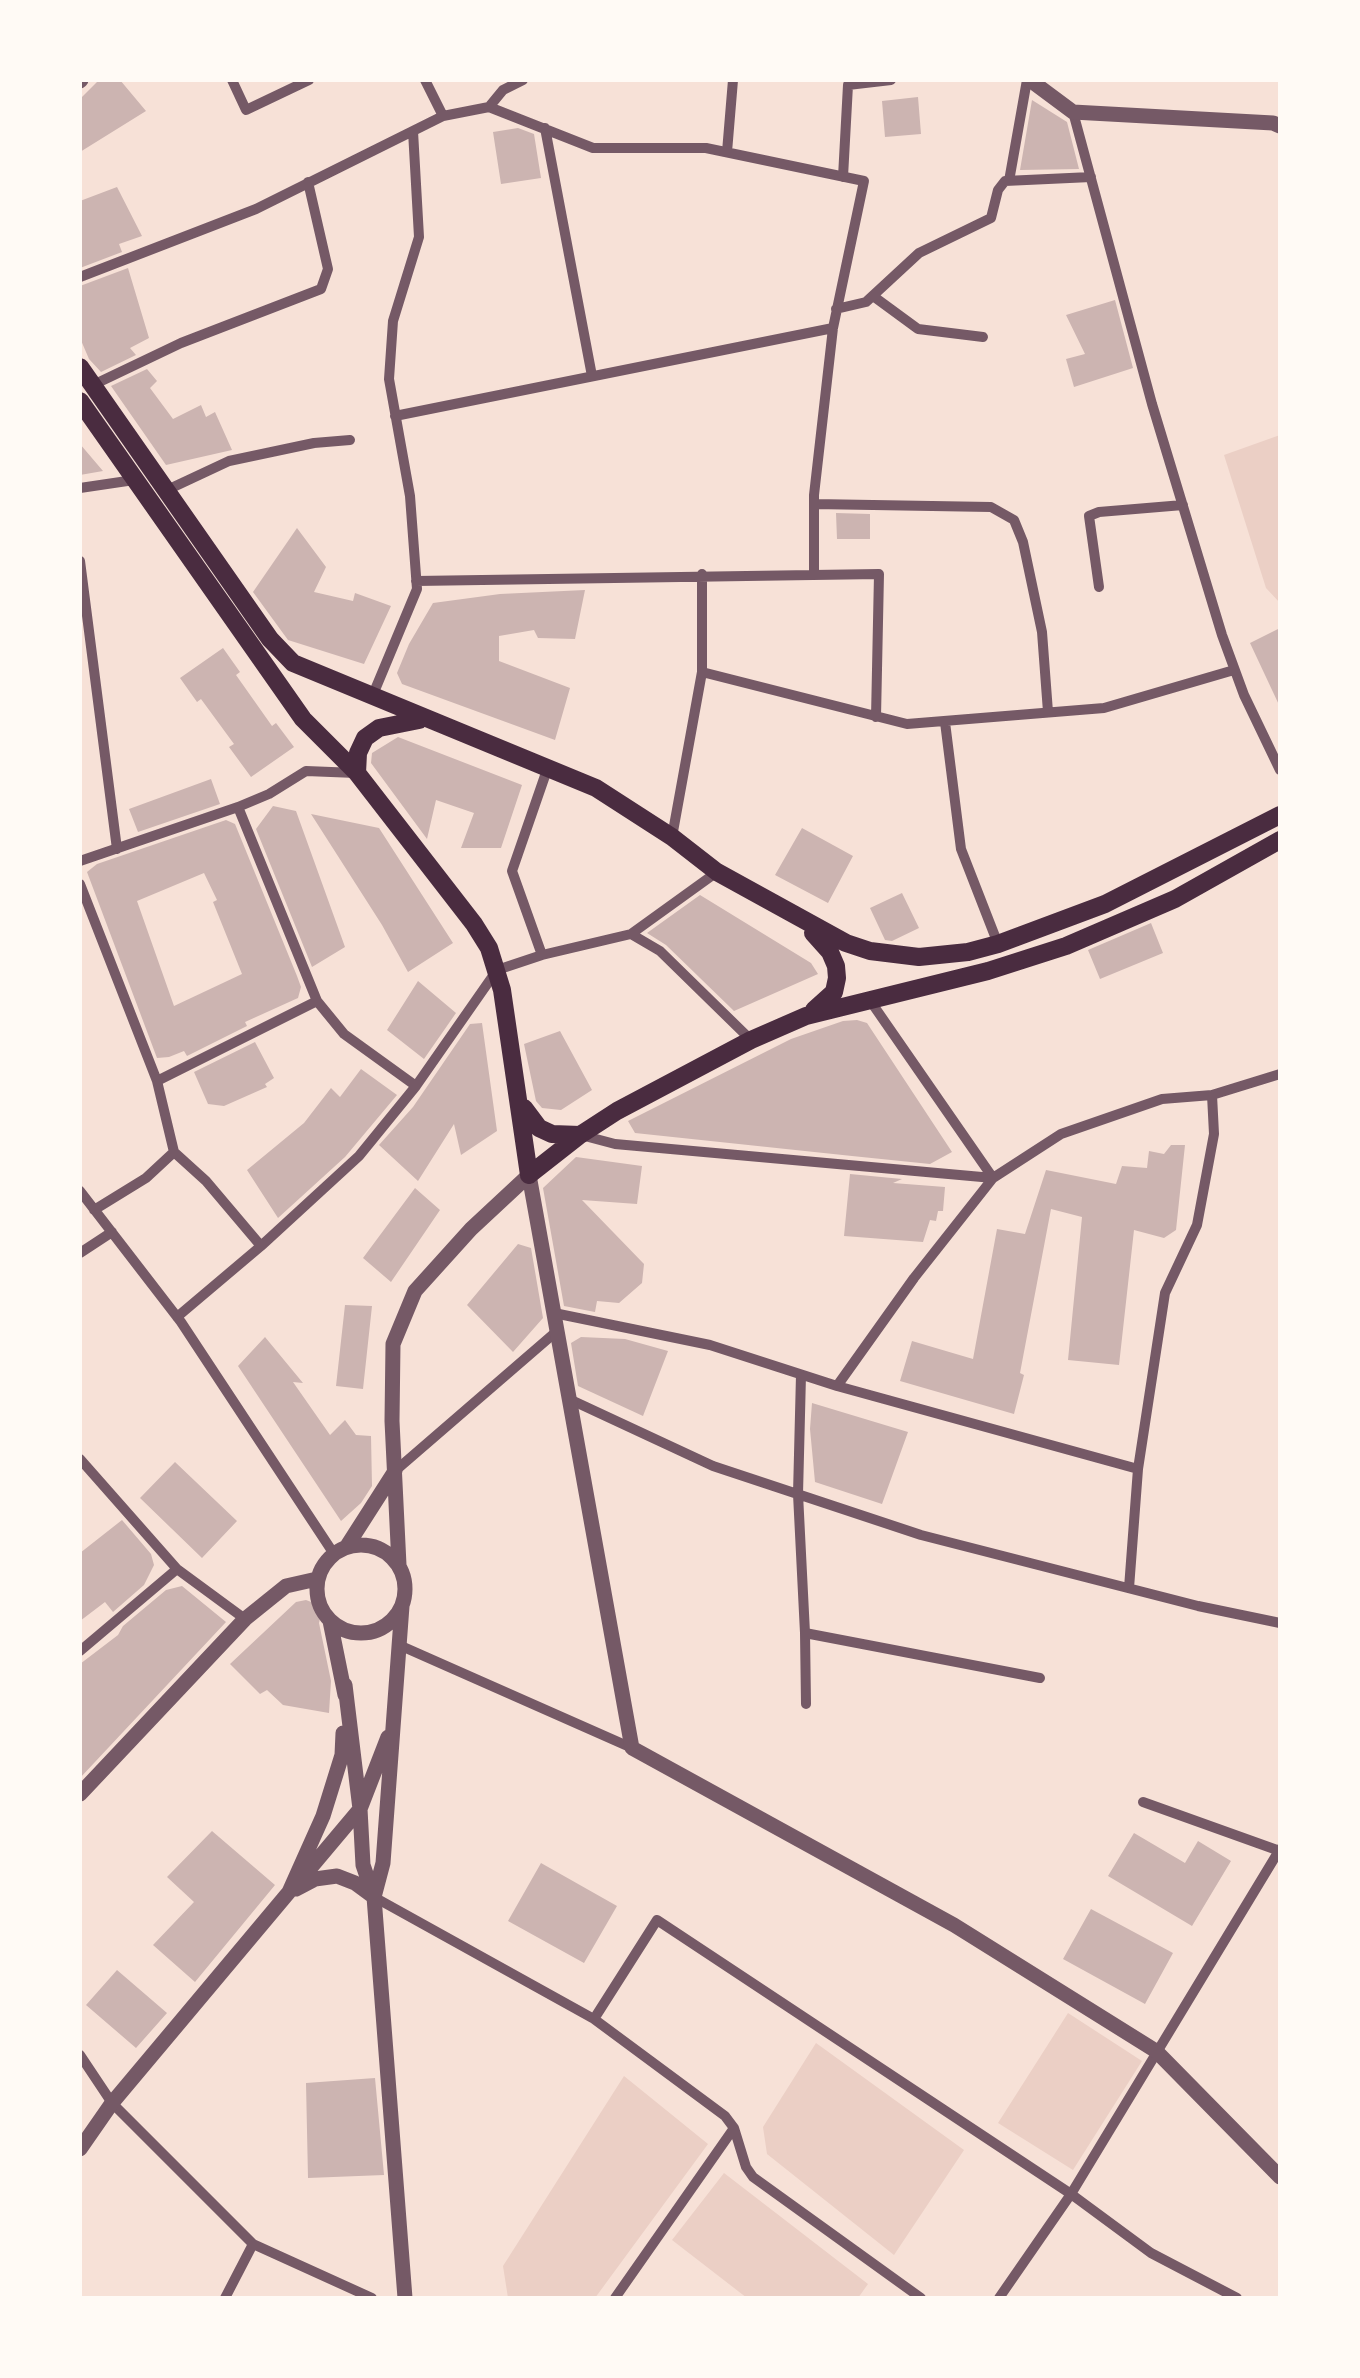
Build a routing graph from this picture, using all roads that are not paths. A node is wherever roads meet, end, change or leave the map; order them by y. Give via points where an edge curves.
1 (232, 80) edge
2 (309, 80) edge
3 (425, 80) edge
4 (523, 80) edge
5 (733, 80) edge
6 (891, 80) edge
7 (1028, 80) edge
8 (503, 85) edge
9 (488, 107) junction
10 (1073, 112) junction
11 (443, 116) junction
12 (1280, 126) edge
13 (545, 128) junction
14 (413, 131) junction
15 (726, 152) junction
16 (843, 177) junction
17 (1091, 178) junction
18 (1010, 181) junction
19 (308, 182) junction
20 (80, 277) edge
21 (873, 296) junction
22 (836, 309) junction
23 (834, 328) junction
24 (983, 337) dead end
25 (80, 367) edge
26 (592, 376) junction
27 (92, 385) junction
28 (80, 401) edge
29 (396, 416) junction
30 (350, 440) dead end
31 (134, 480) junction
32 (80, 488) edge
33 (166, 490) junction
34 (814, 504) junction
35 (1183, 505) junction
36 (80, 561) edge
37 (702, 574) junction
38 (814, 574) junction
39 (416, 581) junction
40 (1099, 587) dead end
41 (1234, 670) junction
42 (702, 672) junction
43 (372, 698) junction
44 (1048, 712) junction
45 (876, 717) junction
46 (424, 719) junction
47 (945, 722) junction
48 (549, 766) junction
49 (1280, 770) edge
50 (357, 772) junction
51 (238, 807) junction
52 (1280, 815) edge
53 (672, 837) junction
54 (1280, 840) edge
55 (117, 849) junction
56 (80, 861) edge
57 (717, 872) junction
58 (80, 884) edge
59 (795, 917) junction
60 (631, 934) junction
61 (998, 944) junction
62 (542, 955) junction
63 (497, 970) junction
64 (869, 998) junction
65 (318, 1000) junction
66 (806, 1016) junction
67 (751, 1040) junction
68 (1280, 1074) edge
69 (157, 1080) junction
70 (416, 1086) junction
71 (1212, 1095) junction
72 (521, 1104) junction
73 (580, 1135) junction
74 (174, 1152) junction
75 (529, 1176) junction
76 (994, 1178) junction
77 (80, 1191) edge
78 (94, 1210) junction
79 (112, 1232) junction
80 (261, 1246) junction
81 (80, 1253) edge
82 (554, 1314) junction
83 (177, 1317) junction
84 (557, 1331) junction
85 (801, 1375) junction
86 (837, 1386) junction
87 (569, 1399) junction
88 (80, 1459) edge
89 (1138, 1469) junction
90 (395, 1471) junction
91 (798, 1494) junction
92 (340, 1550) junction
93 (399, 1566) junction
94 (177, 1569) junction
95 (317, 1579) junction
96 (1129, 1588) junction
97 (402, 1606) junction
98 (245, 1620) junction
99 (330, 1621) junction
100 (1280, 1624) edge
101 (804, 1633) junction
102 (399, 1645) junction
103 (80, 1650) edge
104 (1040, 1678) dead end
105 (345, 1685) junction
106 (806, 1704) dead end
107 (394, 1720) junction
108 (632, 1748) junction
109 (80, 1794) edge
110 (1144, 1802) dead end
111 (360, 1809) junction
112 (1278, 1850) edge
113 (290, 1892) junction
114 (374, 1897) junction
115 (594, 2019) junction
116 (1156, 2051) junction
117 (80, 2055) edge
118 (112, 2103) junction
119 (734, 2128) junction
120 (80, 2149) edge
121 (1280, 2177) edge
122 (1071, 2194) junction
123 (254, 2244) junction
124 (225, 2298) edge
125 (372, 2298) edge
126 (405, 2298) edge
127 (615, 2298) edge
128 (921, 2298) edge
129 (999, 2298) edge
130 (1236, 2298) edge

1 - 2 street via 246,110
3 - 11 street
4 - 8 street
5 - 15 street
6 - 16 street via 848,85
7 - 10 street
7 - 18 street
8 - 9 street
9 - 11 street
9 - 13 street
10 - 12 street
10 - 17 street
11 - 14 street
13 - 15 street via 593,148
13 - 26 street
14 - 19 street
14 - 29 street via 419,237 394,321 389,379
15 - 16 street
16 - 22 street via 864,181
17 - 18 street
17 - 35 street
18 - 21 street via 998,190 991,218 919,252
19 - 20 street
19 - 27 street via 328,268 321,289 181,342
21 - 22 street
21 - 24 street via 918,329
22 - 23 street
23 - 26 street
23 - 34 street
25 - 27 main road
26 - 29 street
27 - 33 main road
28 - 31 main road
29 - 39 street
30 - 33 street via 229,461
31 - 32 street
31 - 50 main road via 302,719
33 - 43 main road via 281,653 306,671
34 - 38 street
34 - 44 street via 990,507 1014,520 1042,632
35 - 40 street via 1089,516
35 - 41 street
36 - 55 street
37 - 38 street
37 - 39 street
37 - 42 street
38 - 45 street via 879,574
39 - 43 street
41 - 44 street via 1104,708
41 - 49 street
42 - 45 street
42 - 53 street
43 - 46 main road
44 - 47 street
45 - 47 street
46 - 48 main road
46 - 50 main road via 379,728 365,738
47 - 61 street via 961,849
48 - 53 main road
48 - 62 street via 512,871
50 - 51 street via 306,772
50 - 63 main road via 474,924
51 - 55 street
51 - 65 street
52 - 61 main road via 1106,904
53 - 57 main road
54 - 64 main road via 1174,899 1066,946
55 - 56 street
57 - 59 main road
57 - 60 street
58 - 69 street
59 - 61 main road via 846,944 897,956 941,956
59 - 66 main road via 836,966 834,992
60 - 62 street
60 - 67 street via 660,951
62 - 63 street
63 - 70 street
63 - 72 main road
64 - 66 main road
64 - 76 street
65 - 69 street
65 - 70 street via 344,1034
66 - 67 main road
67 - 73 main road
68 - 71 street
69 - 74 street
70 - 80 street via 359,1156
71 - 76 street via 1162,1099 1062,1134
71 - 89 street via 1214,1134 1196,1226 1166,1293
72 - 73 main road via 539,1128
72 - 75 main road
73 - 75 main road
73 - 76 street via 615,1144
74 - 78 street
74 - 80 street
75 - 82 street
75 - 90 street via 416,1291 393,1344
76 - 86 street
77 - 78 street
78 - 79 street
79 - 81 street
79 - 83 street
80 - 83 street
82 - 84 street
82 - 85 street via 710,1345
83 - 92 street
84 - 87 street
84 - 90 street
85 - 86 street
85 - 91 street
86 - 89 street
87 - 91 street via 713,1466
87 - 108 street
88 - 94 street
89 - 96 street
90 - 92 street
90 - 93 street
91 - 96 street via 922,1535
91 - 101 street
92 - 93 street via 378,1548
92 - 95 street
93 - 97 street
94 - 98 street
94 - 103 street
95 - 98 street via 286,1586
95 - 99 street via 316,1594
96 - 100 street
97 - 99 street via 370,1632 343,1630
97 - 102 street
98 - 109 street
99 - 105 street
101 - 104 street
101 - 106 street
102 - 107 street
102 - 108 street
105 - 111 street
105 - 113 street via 342,1756
107 - 111 street
107 - 114 street via 384,1863
108 - 116 street via 954,1925
110 - 112 street
111 - 113 street
111 - 114 street via 363,1865
112 - 116 street
113 - 114 street via 337,1876
113 - 118 street
114 - 115 street
114 - 126 street
115 - 119 street
115 - 122 street via 657,1920
116 - 121 street
116 - 122 street
117 - 118 street
118 - 120 street
118 - 123 street
119 - 127 street
119 - 128 street via 754,2177
122 - 129 street
122 - 130 street via 1151,2253
123 - 124 street
123 - 125 street

